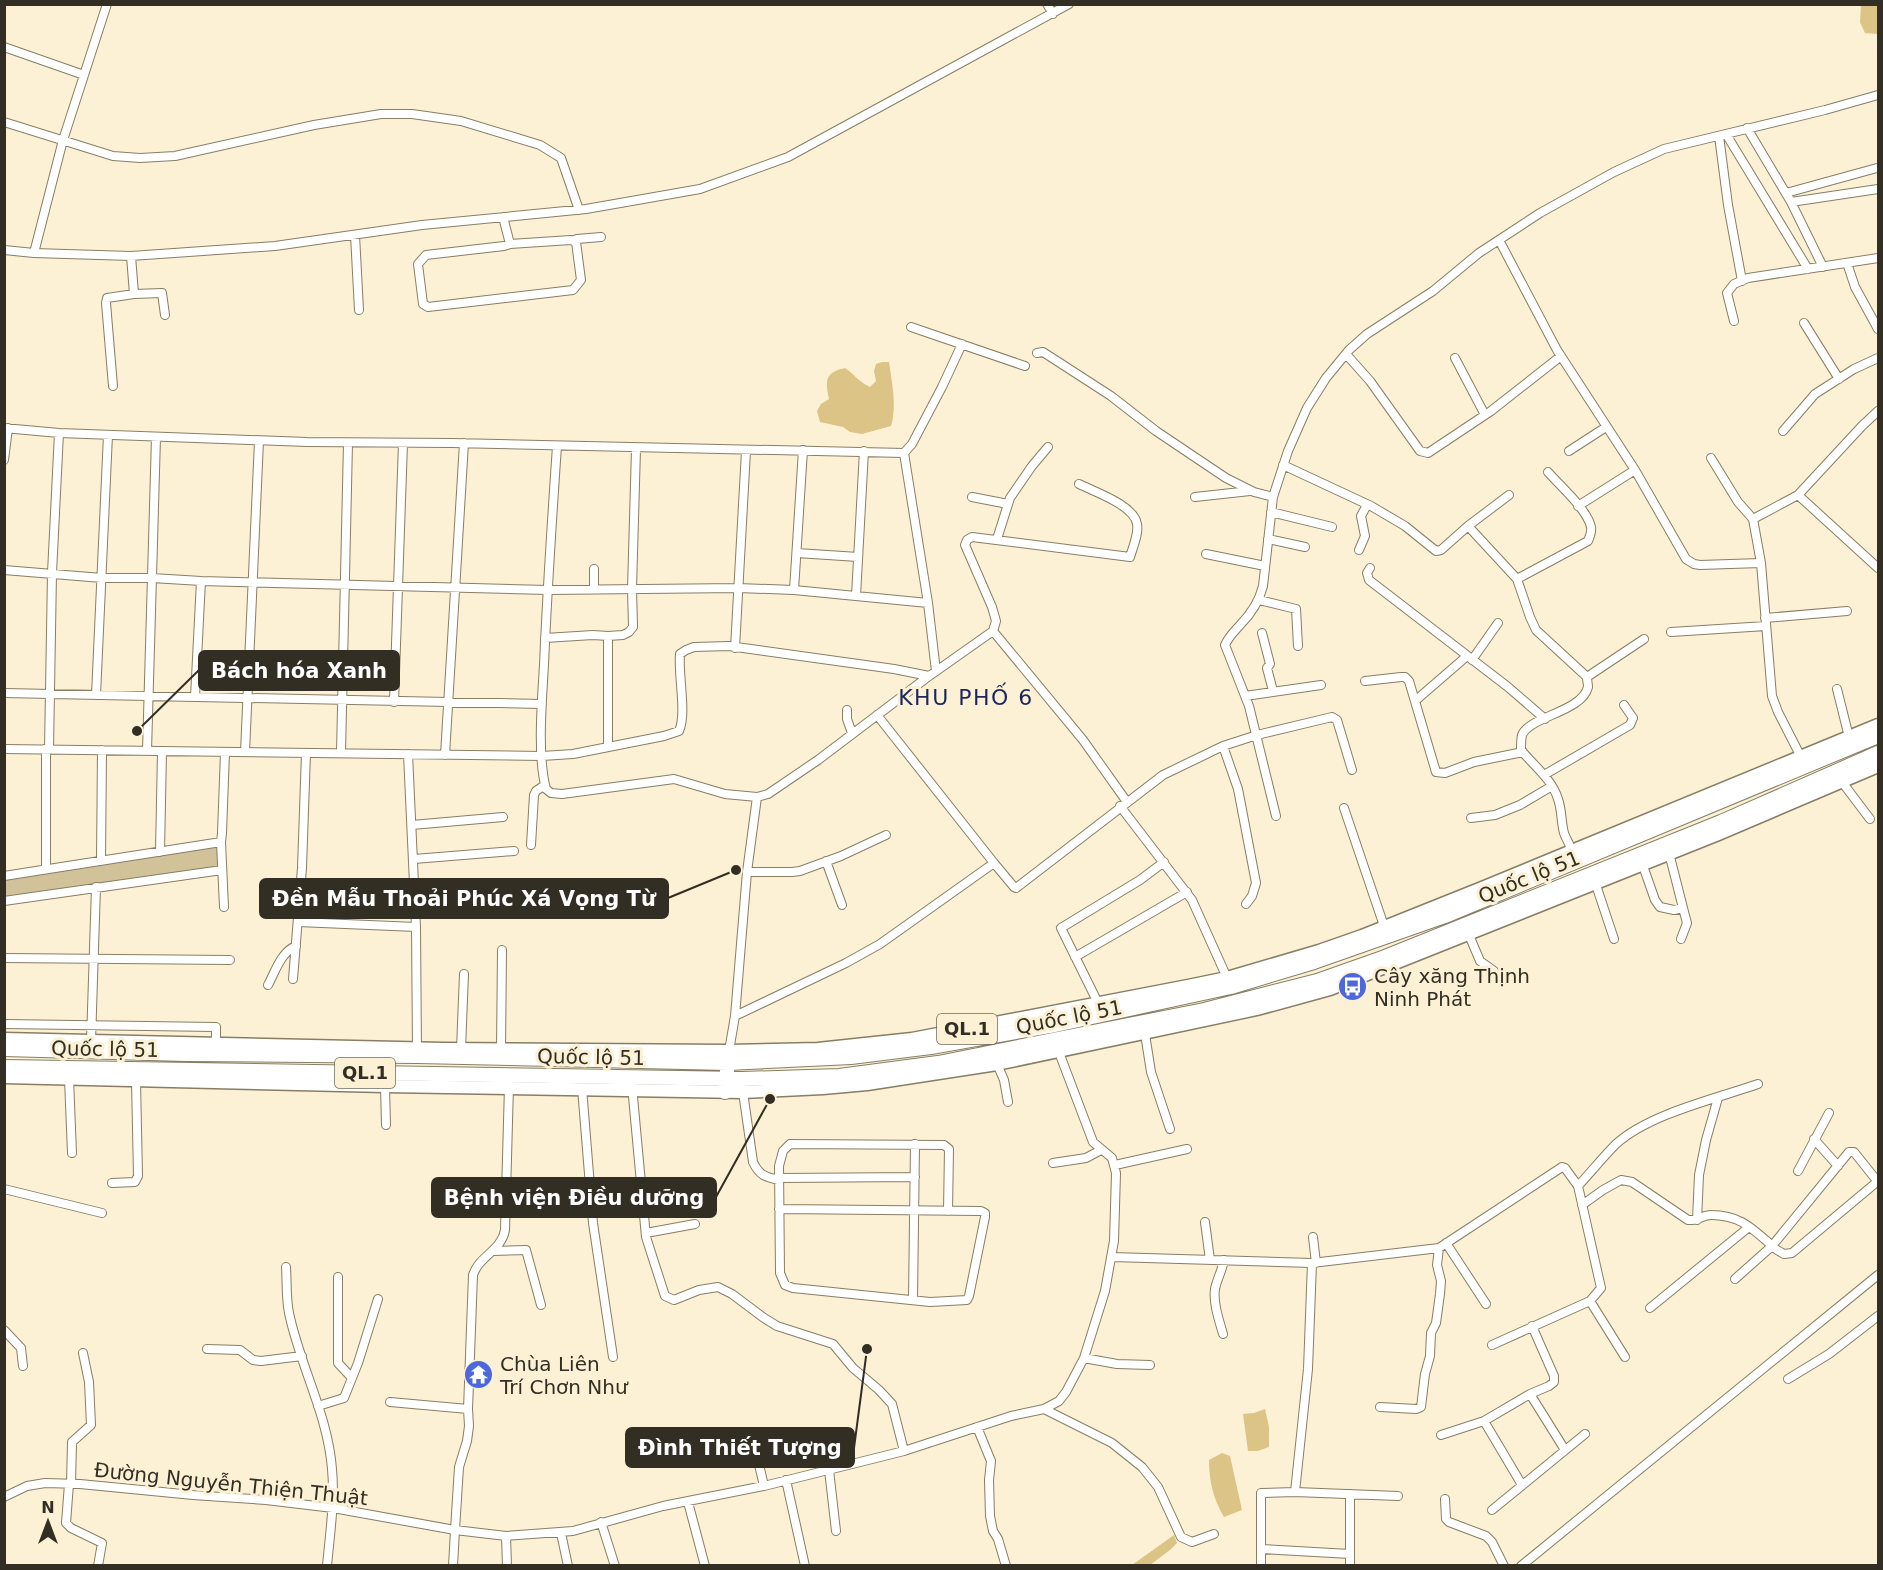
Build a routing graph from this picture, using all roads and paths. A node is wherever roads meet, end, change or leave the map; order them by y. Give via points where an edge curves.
1 (107, 4) edge
2 (1047, 4) edge
3 (1069, 4) edge
4 (1053, 14) junction
5 (4, 47) edge
6 (84, 75) junction
7 (1878, 95) edge
8 (4, 122) edge
9 (1747, 128) junction
10 (1723, 135) junction
11 (63, 140) junction
12 (1878, 169) edge
13 (1878, 189) edge
14 (1786, 194) junction
15 (1791, 202) junction
16 (579, 210) junction
17 (503, 217) junction
18 (355, 235) junction
19 (601, 237) dead end
20 (574, 240) junction
21 (1500, 240) junction
22 (510, 244) junction
23 (4, 250) edge
24 (34, 253) junction
25 (131, 256) junction
26 (1878, 258) edge
27 (1847, 263) junction
28 (1823, 267) junction
29 (1808, 269) junction
30 (1742, 281) junction
31 (134, 294) junction
32 (359, 310) dead end
33 (165, 315) dead end
34 (1734, 321) dead end
35 (1804, 323) dead end
36 (911, 327) dead end
37 (1878, 329) edge
38 (962, 344) junction
39 (1037, 353) dead end
40 (1346, 354) junction
41 (1561, 356) junction
42 (1455, 358) dead end
43 (1878, 358) edge
44 (1024, 366) dead end
45 (1839, 379) junction
46 (113, 386) dead end
47 (1878, 411) edge
48 (1485, 415) junction
49 (1606, 427) junction
50 (6, 428) edge
51 (1783, 430) dead end
52 (59, 433) junction
53 (108, 435) junction
54 (156, 437) junction
55 (259, 441) junction
56 (348, 443) junction
57 (403, 443) junction
58 (464, 444) junction
59 (557, 446) junction
60 (1048, 447) dead end
61 (636, 448) junction
62 (803, 450) junction
63 (746, 451) junction
64 (864, 451) junction
65 (1569, 451) dead end
66 (904, 453) junction
67 (1711, 458) dead end
68 (4, 460) edge
69 (1283, 465) junction
70 (1635, 470) junction
71 (1548, 472) dead end
72 (1080, 484) dead end
73 (1251, 490) junction
74 (1509, 495) dead end
75 (1798, 495) junction
76 (972, 497) dead end
77 (1195, 497) dead end
78 (1273, 497) junction
79 (1008, 504) junction
80 (1367, 505) junction
81 (1578, 506) junction
82 (1271, 512) junction
83 (1753, 519) junction
84 (1332, 526) dead end
85 (1468, 526) junction
86 (997, 539) junction
87 (1268, 539) junction
88 (1305, 547) dead end
89 (1359, 550) dead end
90 (797, 553) junction
91 (1206, 554) dead end
92 (858, 556) junction
93 (1761, 563) junction
94 (1265, 566) junction
95 (1370, 568) dead end
96 (1878, 568) edge
97 (594, 569) dead end
98 (4, 570) edge
99 (52, 573) junction
100 (102, 578) junction
101 (152, 578) junction
102 (1517, 579) junction
103 (201, 581) junction
104 (253, 582) junction
105 (344, 584) junction
106 (398, 586) junction
107 (456, 587) junction
108 (738, 588) junction
109 (594, 589) junction
110 (632, 589) junction
111 (548, 590) junction
112 (794, 590) junction
113 (856, 596) junction
114 (1259, 600) junction
115 (928, 603) junction
116 (1847, 611) dead end
117 (1766, 622) junction
118 (1498, 624) dead end
119 (993, 631) junction
120 (1671, 632) dead end
121 (1262, 633) dead end
122 (608, 636) junction
123 (545, 638) junction
124 (1644, 639) dead end
125 (1298, 646) dead end
126 (735, 648) junction
127 (1469, 658) junction
128 (932, 674) junction
129 (1587, 677) junction
130 (1365, 681) dead end
131 (1321, 685) dead end
132 (1837, 689) dead end
133 (1273, 692) junction
134 (4, 693) edge
135 (50, 694) junction
136 (96, 695) junction
137 (148, 696) junction
138 (1245, 696) junction
139 (195, 697) junction
140 (248, 698) junction
141 (342, 701) junction
142 (1415, 701) junction
143 (394, 702) junction
144 (448, 703) junction
145 (542, 704) junction
146 (1624, 705) dead end
147 (847, 710) dead end
148 (877, 715) junction
149 (1545, 719) junction
150 (1878, 725) edge
151 (852, 733) junction
152 (1257, 735) junction
153 (1878, 736) edge
154 (1849, 737) junction
155 (1223, 746) junction
156 (608, 747) junction
157 (4, 749) edge
158 (47, 749) junction
159 (102, 750) junction
160 (147, 751) junction
161 (162, 751) junction
162 (225, 752) junction
163 (245, 752) junction
164 (1523, 752) junction
165 (306, 753) junction
166 (340, 753) junction
167 (1878, 753) edge
168 (408, 754) junction
169 (445, 754) junction
170 (542, 756) junction
171 (1802, 757) junction
172 (1878, 766) edge
173 (1352, 770) dead end
174 (1544, 775) junction
175 (1756, 781) junction
176 (1842, 782) junction
177 (545, 785) junction
178 (1552, 786) junction
179 (1804, 792) junction
180 (757, 797) junction
181 (1124, 804) junction
182 (1344, 808) dead end
183 (1748, 815) junction
184 (1276, 816) dead end
185 (503, 817) dead end
186 (1471, 818) dead end
187 (1870, 819) dead end
188 (412, 825) junction
189 (886, 836) dead end
190 (220, 842) junction
191 (531, 845) dead end
192 (514, 851) dead end
193 (160, 852) junction
194 (1669, 853) junction
195 (1570, 857) junction
196 (414, 859) junction
197 (101, 861) junction
198 (826, 861) junction
199 (1164, 862) junction
200 (994, 863) junction
201 (1642, 863) junction
202 (46, 869) junction
203 (222, 870) junction
204 (747, 872) junction
205 (4, 876) edge
206 (1593, 878) junction
207 (96, 887) junction
208 (1187, 892) junction
209 (621, 897) dead end
210 (4, 901) edge
211 (1246, 904) dead end
212 (415, 905) junction
213 (842, 905) dead end
214 (224, 907) dead end
215 (1683, 908) junction
216 (298, 922) junction
217 (416, 927) junction
218 (1386, 931) junction
219 (1469, 935) junction
220 (1614, 939) dead end
221 (1681, 939) dead end
222 (296, 946) junction
223 (502, 950) dead end
224 (1075, 957) junction
225 (4, 958) edge
226 (93, 958) junction
227 (230, 960) dead end
228 (464, 974) dead end
229 (293, 979) dead end
230 (1498, 979) dead end
231 (1229, 982) junction
232 (268, 985) dead end
233 (1099, 1005) junction
234 (735, 1016) junction
235 (1054, 1019) junction
236 (1177, 1021) junction
237 (4, 1024) edge
238 (92, 1025) junction
239 (1145, 1034) junction
240 (4, 1039) edge
241 (91, 1041) junction
242 (216, 1044) junction
243 (1057, 1046) junction
244 (4, 1049) edge
245 (460, 1049) junction
246 (501, 1049) junction
247 (417, 1052) junction
248 (728, 1057) junction
249 (997, 1064) junction
250 (4, 1067) edge
251 (196, 1076) junction
252 (4, 1077) edge
253 (69, 1079) junction
254 (136, 1081) junction
255 (508, 1081) junction
256 (582, 1082) junction
257 (632, 1084) junction
258 (1758, 1084) dead end
259 (385, 1086) junction
260 (726, 1086) junction
261 (743, 1092) junction
262 (1718, 1098) junction
263 (1008, 1102) dead end
264 (1829, 1113) dead end
265 (386, 1125) dead end
266 (1170, 1129) dead end
267 (1814, 1139) junction
268 (915, 1144) junction
269 (1187, 1149) dead end
270 (1101, 1150) junction
271 (72, 1153) dead end
272 (1053, 1163) dead end
273 (1115, 1165) junction
274 (1838, 1166) junction
275 (1798, 1171) dead end
276 (915, 1177) junction
277 (779, 1179) junction
278 (1878, 1181) edge
279 (112, 1182) dead end
280 (1578, 1186) junction
281 (4, 1189) edge
282 (1582, 1205) junction
283 (779, 1209) junction
284 (914, 1211) junction
285 (948, 1211) junction
286 (102, 1214) dead end
287 (1697, 1220) junction
288 (1205, 1222) dead end
289 (696, 1224) dead end
290 (1749, 1227) junction
291 (646, 1233) junction
292 (1313, 1237) dead end
293 (1443, 1245) junction
294 (1772, 1246) junction
295 (493, 1251) junction
296 (1112, 1257) junction
297 (1210, 1260) junction
298 (1224, 1260) junction
299 (1314, 1263) junction
300 (286, 1267) dead end
301 (1878, 1275) edge
302 (338, 1277) dead end
303 (1735, 1279) dead end
304 (378, 1299) dead end
305 (913, 1300) junction
306 (1590, 1301) junction
307 (1486, 1304) dead end
308 (541, 1305) dead end
309 (1650, 1308) dead end
310 (1878, 1316) edge
311 (1532, 1326) junction
312 (4, 1330) edge
313 (1222, 1334) dead end
314 (1492, 1345) dead end
315 (207, 1349) dead end
316 (83, 1353) dead end
317 (302, 1356) junction
318 (613, 1357) dead end
319 (1625, 1357) dead end
320 (1084, 1358) junction
321 (1150, 1365) dead end
322 (23, 1366) dead end
323 (352, 1378) junction
324 (1788, 1380) dead end
325 (1530, 1394) junction
326 (390, 1402) dead end
327 (318, 1406) junction
328 (1380, 1407) dead end
329 (468, 1409) junction
330 (1044, 1409) junction
331 (1484, 1420) junction
332 (977, 1427) junction
333 (1585, 1434) dead end
334 (1441, 1435) dead end
335 (1564, 1450) junction
336 (904, 1451) junction
337 (757, 1456) dead end
338 (829, 1470) junction
339 (786, 1480) junction
340 (70, 1484) junction
341 (1522, 1485) junction
342 (764, 1486) junction
343 (1295, 1492) junction
344 (1350, 1494) junction
345 (1398, 1496) dead end
346 (4, 1497) edge
347 (1445, 1499) dead end
348 (688, 1502) junction
349 (333, 1508) junction
350 (1491, 1510) dead end
351 (601, 1522) junction
352 (455, 1530) junction
353 (836, 1531) dead end
354 (561, 1533) junction
355 (1214, 1534) dead end
356 (506, 1536) junction
357 (1261, 1549) junction
358 (1350, 1554) junction
359 (98, 1566) edge
360 (327, 1566) edge
361 (453, 1566) edge
362 (507, 1566) edge
363 (568, 1566) edge
364 (615, 1566) edge
365 (705, 1566) edge
366 (805, 1566) edge
367 (1006, 1566) edge
368 (1261, 1566) edge
369 (1350, 1566) edge
370 (1504, 1566) edge
371 (1521, 1566) edge

1 - 6 street
2 - 4 street
3 - 4 street
4 - 16 street via 788,158 700,189
5 - 6 street
6 - 11 street
7 - 9 street
8 - 11 street
9 - 10 street
9 - 14 street
10 - 21 street via 1664,149 1614,172
10 - 29 street
10 - 30 street via 1728,205
11 - 16 street via 113,156 175,156 343,120 412,114 461,121 540,145 561,158
11 - 24 street
12 - 14 street
13 - 15 street
14 - 15 street
15 - 28 street
16 - 17 street
17 - 18 street
17 - 22 street
18 - 25 street via 275,246
18 - 32 street
19 - 20 street
20 - 22 street
20 - 22 street via 581,280 573,290 428,307 423,304 418,264 426,255
21 - 40 street via 1367,334
21 - 41 street
23 - 24 street
24 - 25 street
25 - 31 street
26 - 27 street
27 - 28 street
27 - 37 street
28 - 29 street
29 - 30 street
30 - 34 street via 1727,292
31 - 33 street via 162,293
31 - 46 street via 107,298
35 - 45 street
36 - 38 street
38 - 44 street
38 - 66 street
39 - 73 street via 1043,352 1062,364 1226,478
40 - 48 street via 1424,453
40 - 69 street via 1307,408
41 - 48 street
41 - 49 street
42 - 48 street
43 - 45 street
45 - 51 street via 1815,394
47 - 75 street
49 - 65 street
49 - 70 street
50 - 52 street
50 - 68 street
52 - 53 street
52 - 99 street
53 - 54 street
53 - 100 street
54 - 55 street
54 - 101 street
55 - 56 street
55 - 104 street
56 - 57 street
56 - 105 street
57 - 58 street
57 - 106 street
58 - 59 street
58 - 107 street
59 - 61 street
59 - 111 street
60 - 79 street
61 - 63 street
61 - 110 street
62 - 63 street
62 - 64 street
62 - 90 street
63 - 108 street
64 - 66 street
64 - 92 street
66 - 115 street
67 - 83 street
69 - 78 street
69 - 80 street
70 - 81 street
70 - 93 street via 1686,559 1700,565
71 - 81 street
72 - 86 street via 1135,515 1138,526 1130,556
73 - 77 street
73 - 78 street
74 - 85 street
75 - 83 street
75 - 96 street
76 - 79 street
78 - 82 street
79 - 86 street
80 - 85 street via 1405,526 1436,552
80 - 89 street via 1361,520 1365,536
81 - 102 street via 1591,525 1588,541
82 - 84 street
82 - 87 street
83 - 93 street
85 - 102 street
86 - 119 street via 972,537 966,545 992,607 996,621
87 - 88 street
87 - 94 street
90 - 92 street
90 - 112 street
91 - 94 street
92 - 113 street
93 - 117 street
94 - 114 street
95 - 127 street via 1369,580
97 - 109 street
98 - 99 street
99 - 100 street
99 - 135 street
100 - 101 street
100 - 136 street
101 - 103 street
101 - 137 street
102 - 129 street via 1536,630
103 - 104 street
103 - 139 street
104 - 105 street
104 - 140 street
105 - 106 street
105 - 141 street
106 - 107 street
106 - 143 street
107 - 111 street
107 - 144 street
108 - 110 street
108 - 112 street
108 - 126 street
109 - 110 street
109 - 111 street
110 - 122 street via 633,627 623,635
111 - 123 street
112 - 113 street
113 - 115 street
114 - 125 street via 1296,609
114 - 138 street via 1225,645
115 - 128 street
116 - 117 street
117 - 120 street
117 - 171 street via 1772,696
118 - 127 street
119 - 128 street
119 - 181 street via 1087,745
121 - 133 street
122 - 123 street
122 - 156 street
123 - 145 street
124 - 129 street
126 - 128 street
126 - 156 street via 694,646 680,654 679,731
127 - 142 street
127 - 149 street
128 - 148 street
129 - 149 street via 1588,687 1578,700
130 - 142 street via 1405,677
131 - 133 street
132 - 154 street
133 - 138 street
134 - 135 street
135 - 136 street
135 - 158 street
136 - 137 street
137 - 139 street
137 - 160 street
138 - 152 street
139 - 140 street
140 - 141 street
140 - 163 street
141 - 143 street
141 - 166 street
142 - 164 street via 1436,771 1445,773 1474,762
143 - 144 street
144 - 145 street
144 - 169 street
145 - 170 street
146 - 174 street via 1633,718 1630,725
147 - 151 street
148 - 151 street
148 - 200 street
149 - 164 street via 1530,725 1522,734
150 - 154 main road, Quốc lộ 51 / QL.1
151 - 180 street via 768,794
152 - 155 street
152 - 173 street via 1335,717
152 - 184 street
153 - 175 highway, Quốc lộ 51 / QL.1
154 - 171 main road, Quốc lộ 51 / QL.1
155 - 181 street via 1163,775
155 - 211 street via 1238,789 1256,883
156 - 170 street
157 - 158 street
158 - 159 street
158 - 202 street
159 - 160 street
159 - 197 street
160 - 161 street
161 - 162 street
161 - 193 street
162 - 163 street
162 - 190 street
163 - 165 street
164 - 174 street
165 - 166 street
165 - 216 street
166 - 168 street
167 - 179 highway, Quốc lộ 51 / QL.1
168 - 169 street
168 - 188 street
169 - 170 street
170 - 177 street
171 - 175 main road, Quốc lộ 51 / QL.1
172 - 176 main road, Quốc lộ 51 / QL.1
174 - 178 street
175 - 195 highway, Quốc lộ 51 / QL.1
176 - 179 main road, Quốc lộ 51 / QL.1
176 - 187 street
177 - 180 street via 551,793 562,794 674,779 724,794
177 - 191 street via 534,795
178 - 186 street via 1495,815
178 - 195 street via 1559,800
179 - 183 highway, Quốc lộ 51 / QL.1
180 - 204 street
181 - 199 street
181 - 200 street via 1018,887
182 - 218 street
183 - 194 main road, Quốc lộ 51 / QL.1
183 - 206 highway, Quốc lộ 51 / QL.1
185 - 188 street
188 - 196 street
189 - 198 street
190 - 193 street
190 - 203 street
192 - 196 street
193 - 197 street
194 - 201 main road, Quốc lộ 51 / QL.1
194 - 215 street
195 - 218 highway, Quốc lộ 51 / QL.1 via 1444,915
196 - 212 street
197 - 202 street
198 - 204 street via 792,872
198 - 213 street
199 - 208 street
199 - 224 street via 1061,928
200 - 234 street via 871,949
201 - 206 main road, Quốc lộ 51 / QL.1
201 - 215 street via 1660,908
202 - 205 street
203 - 207 street
203 - 214 street
204 - 234 street
206 - 219 main road, Quốc lộ 51 / QL.1
206 - 220 street
206 - 236 highway, Quốc lộ 51 / QL.1 via 1324,979 1204,1010
207 - 210 street
207 - 226 street
208 - 224 street
208 - 231 street
209 - 212 street
212 - 217 street
215 - 221 street via 1688,923
216 - 217 street
216 - 222 street
217 - 247 street
218 - 231 highway, Quốc lộ 51 / QL.1 via 1314,962
219 - 230 street via 1480,961
219 - 236 main road, Quốc lộ 51 / QL.1 via 1330,989 1257,1009
222 - 229 street
222 - 232 street via 281,959
223 - 246 street
224 - 233 street
225 - 226 street
226 - 227 street
226 - 238 street
228 - 245 street
231 - 233 main road, Quốc lộ 51 / QL.1
231 - 235 highway, Quốc lộ 51 / QL.1
233 - 235 main road, Quốc lộ 51 / QL.1
234 - 248 street
235 - 248 highway, Quốc lộ 51 / QL.1 via 888,1053 814,1060
236 - 239 main road, Quốc lộ 51 / QL.1
236 - 243 highway, Quốc lộ 51 / QL.1
237 - 238 street
238 - 241 street
238 - 242 street via 216,1027
239 - 243 main road, Quốc lộ 51 / QL.1
239 - 266 street via 1151,1072
240 - 241 main road, Quốc lộ 51 / QL.1
241 - 242 main road, Quốc lộ 51 / QL.1
242 - 247 main road, Quốc lộ 51 / QL.1
243 - 249 main road, Quốc lộ 51 / QL.1
243 - 260 highway, Quốc lộ 51 / QL.1 via 892,1070
243 - 270 street via 1093,1142
244 - 247 highway, Quốc lộ 51 / QL.1 via 186,1054
245 - 246 main road, Quốc lộ 51 / QL.1
245 - 247 main road, Quốc lộ 51 / QL.1
246 - 248 main road, Quốc lộ 51 / QL.1
247 - 248 highway, Quốc lộ 51 / QL.1
248 - 260 highway
249 - 261 main road, Quốc lộ 51 / QL.1 via 867,1084
249 - 263 street
250 - 251 highway, Quốc lộ 51 / QL.1
251 - 254 main road, Quốc lộ 51 / QL.1
251 - 255 highway, Quốc lộ 51 / QL.1
251 - 259 main road, Quốc lộ 51 / QL.1
252 - 253 main road, Quốc lộ 51 / QL.1
253 - 254 main road, Quốc lộ 51 / QL.1
253 - 271 street
254 - 279 street via 138,1176 135,1182
255 - 256 highway, Quốc lộ 51 / QL.1
255 - 259 main road, Quốc lộ 51 / QL.1
255 - 295 street via 506,1230
256 - 257 highway, Quốc lộ 51 / QL.1
256 - 318 street via 593,1223
257 - 260 highway, Quốc lộ 51 / QL.1
257 - 291 street
258 - 262 street
259 - 265 street
260 - 261 main road, Quốc lộ 51 / QL.1
261 - 277 street via 753,1162 763,1177
262 - 280 street via 1646,1124 1617,1143
262 - 287 street via 1699,1175
264 - 267 street
267 - 274 street
267 - 275 street
268 - 276 street
268 - 277 street via 790,1144 781,1156
268 - 285 street via 944,1145 949,1149
269 - 273 street
270 - 272 street via 1086,1158
270 - 273 street
273 - 296 street
274 - 278 street via 1849,1152 1854,1152
274 - 294 street
276 - 277 street
276 - 284 street
277 - 283 street
278 - 294 street via 1792,1253 1784,1254
280 - 282 street
280 - 293 street via 1568,1169 1562,1167
281 - 286 street
282 - 287 street via 1622,1180 1632,1182 1688,1220
282 - 306 street via 1601,1288
283 - 284 street
283 - 305 street via 780,1273 785,1285
284 - 285 street
284 - 305 street
285 - 305 street via 985,1214 969,1296 961,1301
287 - 290 street via 1706,1215 1724,1215
288 - 297 street
289 - 291 street
290 - 294 street
290 - 309 street
291 - 336 street via 669,1299 718,1287 777,1326 833,1344 892,1404
292 - 299 street
293 - 299 street
293 - 307 street
293 - 328 street via 1437,1265 1440,1294 1422,1407
294 - 303 street
295 - 308 street via 526,1250
295 - 329 street via 473,1275
296 - 297 street
296 - 320 street
297 - 298 street
298 - 299 street
298 - 313 street via 1215,1290
299 - 343 street
300 - 317 street via 289,1312
301 - 371 street
302 - 323 street via 338,1363
304 - 323 street
306 - 311 street
306 - 319 street
310 - 324 street
311 - 314 street
311 - 325 street via 1554,1382
312 - 322 street via 21,1348
315 - 317 street via 240,1350 261,1361
316 - 340 street via 89,1378 91,1425 72,1442
317 - 327 street
320 - 321 street
320 - 330 street via 1059,1401
323 - 327 street via 344,1398
325 - 331 street
325 - 335 street
326 - 329 street
327 - 349 street via 332,1468
329 - 352 street
330 - 332 street, Đường Nguyễn Thiện Thuật
330 - 355 street via 1112,1443 1142,1467 1158,1487 1181,1537 1198,1541
331 - 334 street
331 - 341 street
332 - 336 street, Đường Nguyễn Thiện Thuật
332 - 367 street via 991,1461 991,1524
333 - 335 street
335 - 341 street
336 - 338 street, Đường Nguyễn Thiện Thuật
337 - 342 street
338 - 339 street, Đường Nguyễn Thiện Thuật
338 - 353 street
339 - 342 street, Đường Nguyễn Thiện Thuật
339 - 366 street
340 - 346 street, Đường Nguyễn Thiện Thuật via 27,1486
340 - 349 street, Đường Nguyễn Thiện Thuật
340 - 359 street via 66,1523 102,1543
341 - 350 street
342 - 348 street, Đường Nguyễn Thiện Thuật
343 - 344 street
343 - 357 street via 1261,1493
344 - 345 street
344 - 358 street
347 - 370 street via 1446,1519 1486,1536
348 - 351 street, Đường Nguyễn Thiện Thuật
348 - 365 street
349 - 352 street, Đường Nguyễn Thiện Thuật
349 - 360 street
351 - 354 street, Đường Nguyễn Thiện Thuật
351 - 364 street
352 - 356 street, Đường Nguyễn Thiện Thuật
352 - 361 street
354 - 356 street, Đường Nguyễn Thiện Thuật
354 - 363 street
356 - 362 street
357 - 358 street
357 - 368 street
358 - 369 street

